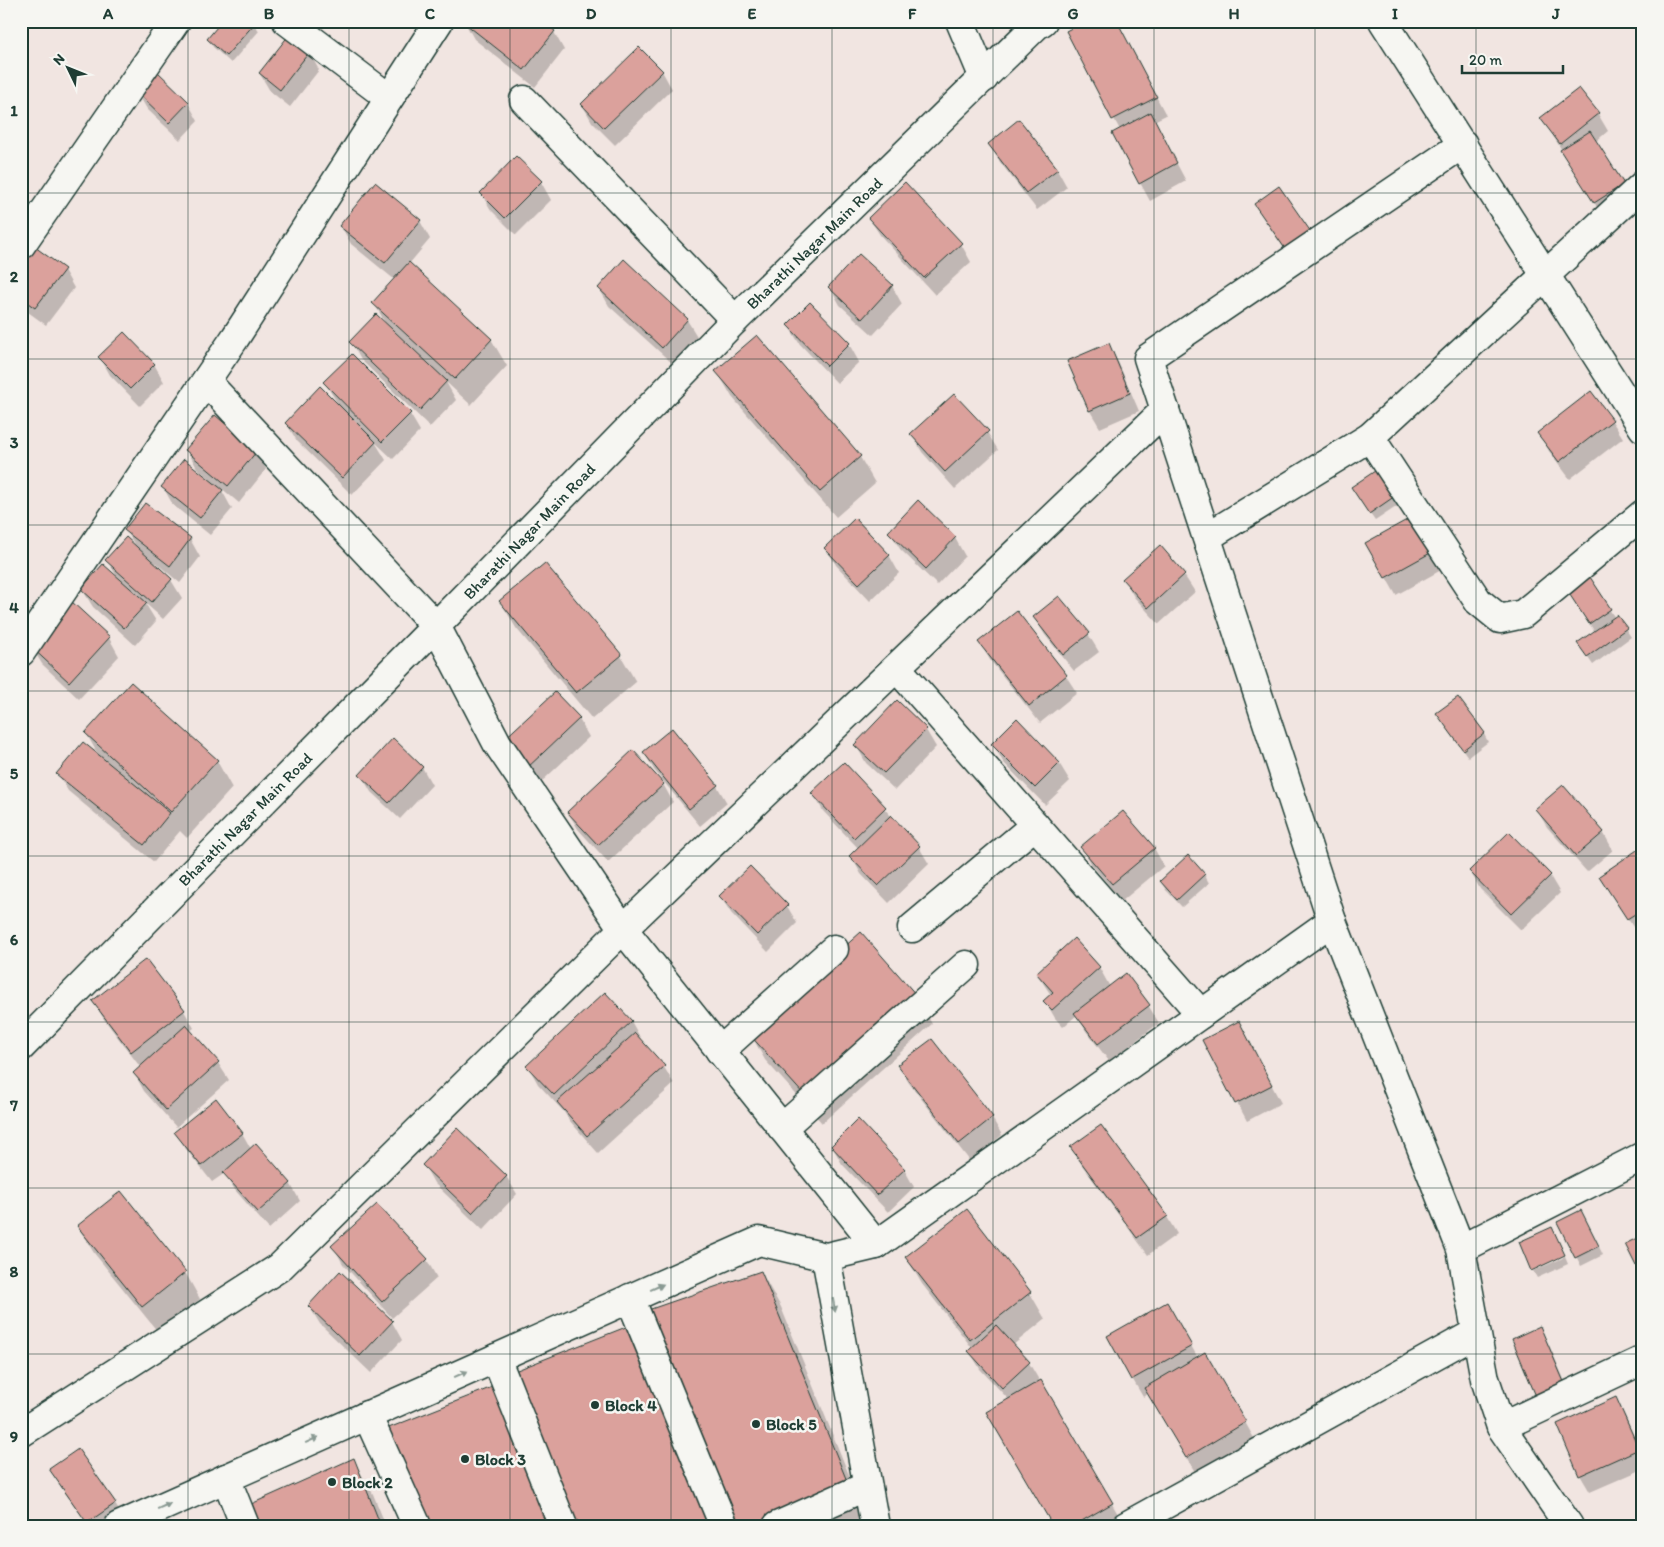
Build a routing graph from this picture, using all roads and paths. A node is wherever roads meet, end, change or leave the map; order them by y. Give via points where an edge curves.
1 (176, 21) edge
2 (287, 21) edge
3 (439, 21) edge
4 (960, 21) edge
5 (1043, 21) edge
6 (1384, 21) edge
7 (984, 78) junction
8 (389, 98) junction
9 (524, 100) dead end
10 (1463, 144) junction
11 (1643, 186) edge
12 (21, 245) edge
13 (1546, 275) junction
14 (735, 320) junction
15 (206, 381) junction
16 (1165, 410) junction
17 (1643, 428) edge
18 (1370, 437) junction
19 (1643, 514) edge
20 (1206, 537) junction
21 (436, 626) junction
22 (21, 652) edge
23 (897, 668) junction
24 (1035, 825) junction
25 (1332, 921) junction
26 (912, 928) dead end
27 (622, 929) junction
28 (834, 949) dead end
29 (966, 965) dead end
30 (1201, 1014) junction
31 (21, 1047) edge
32 (720, 1050) junction
33 (782, 1128) junction
34 (1643, 1156) edge
35 (876, 1244) junction
36 (1461, 1249) junction
37 (826, 1257) junction
38 (630, 1298) junction
39 (1475, 1333) junction
40 (496, 1358) junction
41 (1643, 1360) edge
42 (367, 1415) junction
43 (1501, 1427) junction
44 (21, 1433) edge
45 (226, 1478) junction
46 (867, 1486) junction
47 (119, 1526) edge
48 (245, 1526) edge
49 (418, 1526) edge
50 (563, 1526) edge
51 (724, 1526) edge
52 (777, 1526) edge
53 (875, 1526) edge
54 (1126, 1526) edge
55 (1569, 1526) edge

1 - 12 street
2 - 8 street
3 - 8 street
4 - 7 street
5 - 7 street, Bharathi Nagar Main Road
6 - 10 street
7 - 14 street, Bharathi Nagar Main Road
8 - 15 street
9 - 14 street
10 - 13 street
10 - 16 street via 1148,358
11 - 13 street
13 - 17 street
13 - 18 street
14 - 21 street, Bharathi Nagar Main Road
15 - 21 street
15 - 22 street
16 - 20 street
16 - 23 street
18 - 19 street via 1478,601 1500,620 1523,614
18 - 20 street
20 - 25 street
21 - 27 street via 497,743
21 - 31 street, Bharathi Nagar Main Road
23 - 24 street
23 - 27 street
24 - 26 street
24 - 30 street
25 - 30 street
25 - 36 street
27 - 32 street
27 - 44 street via 280,1267
28 - 32 street
29 - 33 street
30 - 35 street
32 - 33 street
33 - 35 street
34 - 36 street
35 - 37 street
36 - 39 street
38 -> 37 street via 759,1241
37 -> 46 street
38 - 40 street
38 - 51 street
39 - 43 street via 1485,1379
39 - 54 street
42 -> 40 street
40 - 50 street
41 - 43 street
45 -> 42 street
42 - 49 street
43 - 55 street
47 -> 45 street
45 - 48 street
46 - 52 street
46 - 53 street

